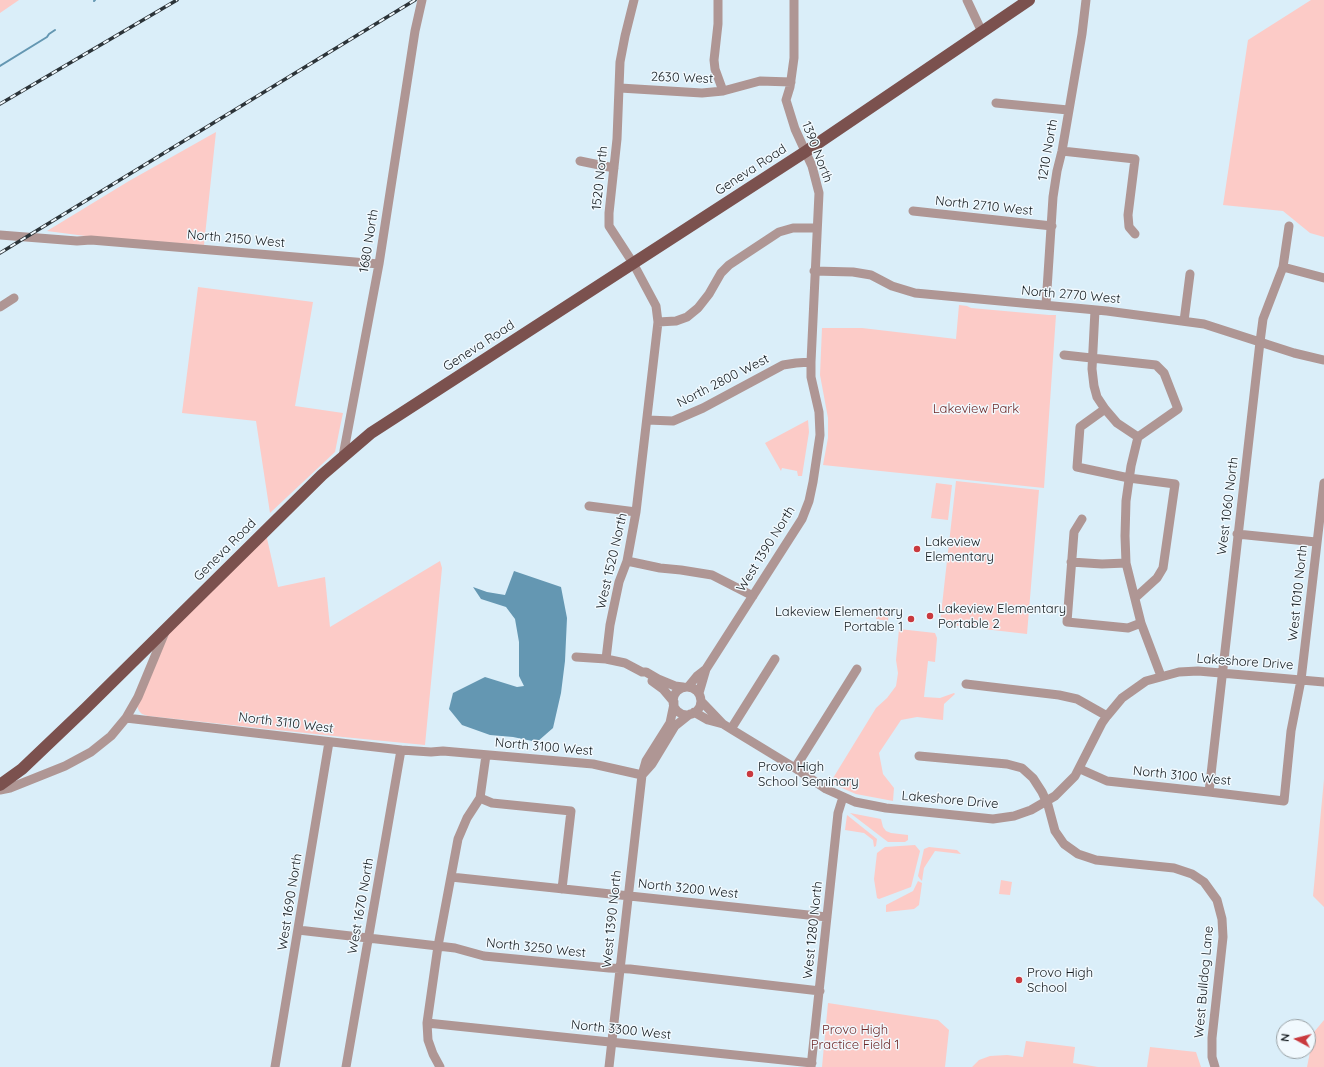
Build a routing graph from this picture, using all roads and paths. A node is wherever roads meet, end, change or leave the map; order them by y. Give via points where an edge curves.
1 (418, 0) edge
2 (422, 0) edge
3 (634, 0) edge
4 (718, 0) edge
5 (794, 0) edge
6 (967, 0) edge
7 (1029, 0) edge
8 (1086, 0) edge
9 (415, 31) junction
10 (982, 32) junction
11 (791, 82) junction
12 (620, 88) junction
13 (723, 91) junction
14 (996, 103) dead end
15 (1068, 110) junction
16 (1062, 151) junction
17 (805, 152) junction
18 (580, 161) dead end
19 (614, 168) junction
20 (913, 211) dead end
21 (1052, 226) junction
22 (1289, 226) dead end
23 (817, 228) junction
24 (0, 230) edge
25 (1135, 234) dead end
26 (0, 235) edge
27 (91, 240) junction
28 (633, 263) junction
29 (379, 264) junction
30 (1283, 268) junction
31 (814, 271) junction
32 (1190, 274) dead end
33 (1324, 278) edge
34 (14, 298) dead end
35 (1046, 305) junction
36 (0, 307) edge
37 (1095, 310) junction
38 (1184, 321) junction
39 (658, 322) junction
40 (1260, 342) junction
41 (1064, 355) dead end
42 (1092, 357) junction
43 (1324, 360) edge
44 (811, 362) junction
45 (1105, 409) junction
46 (647, 420) junction
47 (1138, 437) junction
48 (343, 456) junction
49 (1130, 478) junction
50 (1324, 483) edge
51 (589, 506) dead end
52 (636, 512) junction
53 (1082, 519) dead end
54 (1237, 534) junction
55 (1316, 542) junction
56 (627, 561) junction
57 (1071, 562) junction
58 (1126, 563) junction
59 (753, 596) junction
60 (1135, 598) junction
61 (1141, 623) junction
62 (167, 627) junction
63 (576, 656) dead end
64 (606, 659) junction
65 (776, 659) dead end
66 (706, 669) junction
67 (857, 669) dead end
68 (642, 672) junction
69 (1222, 672) junction
70 (1161, 676) junction
71 (1301, 680) junction
72 (1324, 682) edge
73 (966, 684) dead end
74 (685, 687) junction
75 (700, 697) junction
76 (674, 703) junction
77 (692, 713) junction
78 (1107, 716) junction
79 (126, 718) junction
80 (723, 724) junction
81 (731, 729) junction
82 (330, 742) junction
83 (401, 750) junction
84 (443, 751) joint
85 (486, 755) junction
86 (919, 756) dead end
87 (795, 768) junction
88 (1080, 769) junction
89 (642, 775) junction
90 (0, 785) edge
91 (0, 790) edge
92 (1210, 792) junction
93 (843, 797) junction
94 (480, 798) junction
95 (1046, 801) junction
96 (1284, 801) joint
97 (451, 877) junction
98 (562, 889) junction
99 (628, 895) junction
100 (827, 917) junction
101 (298, 930) junction
102 (368, 938) junction
103 (438, 946) junction
104 (619, 969) junction
105 (820, 990) junction
106 (427, 1023) junction
107 (611, 1042) junction
108 (812, 1065) edge
109 (275, 1067) edge
110 (346, 1067) edge
111 (440, 1067) edge
112 (608, 1067) edge
113 (1215, 1067) edge

1 - 9 street, 1680 North via 414,20
2 - 9 street, 1680 North
3 - 12 street, 1520 North via 620,62
4 - 13 street via 714,60
5 - 11 street, 1390 North via 794,58
6 - 10 street
7 - 10 main road, Geneva Road
8 - 15 street, 1210 North
9 - 29 street, 1680 North
10 - 17 main road, Geneva Road
11 - 13 street, 2630 West via 760,81
11 - 17 street, 1390 North via 786,100 794,129
12 - 13 street, 2630 West via 702,93
12 - 19 street, 1520 North
14 - 15 street
15 - 16 street, 1210 North
16 - 21 street, 1210 North via 1054,190
16 - 25 street via 1135,159 1128,215 1128,227
17 - 23 street, 1390 North via 812,166 819,193
17 - 28 main road, Geneva Road
18 - 19 street
19 - 28 street, 1520 North via 610,226
20 - 21 street, North 2710 West
21 - 35 street, 1210 North
22 - 30 street, West 1060 North
23 - 31 street, 1390 North
23 - 39 street via 793,228 779,232 729,265 698,308 687,317 676,321
24 - 27 street, North 2150 West via 74,236
26 - 27 street, North 2150 West via 68,241
27 - 29 street, North 2150 West
28 - 39 street, 1520 North via 656,306
28 - 48 main road, Geneva Road via 371,433
29 - 48 street, 1680 North
30 - 33 street
30 - 40 street, West 1060 North via 1264,319
31 - 35 street, North 2770 West via 871,275 892,286 915,293
31 - 44 street, 1390 North
32 - 38 street
34 - 36 street
35 - 37 street, North 2770 West
37 - 38 street, North 2770 West
37 - 42 street
38 - 40 street, North 2770 West via 1204,324
39 - 46 street, 1520 North
40 - 43 street, North 2770 West
40 - 54 street, West 1060 North
41 - 42 street
42 - 45 street via 1094,386 1097,397
42 - 47 street via 1156,365 1164,373 1178,408
44 - 46 street, North 2800 West via 783,365 703,408 673,421
44 - 59 street, West 1390 North via 820,425 809,501 802,518
45 - 47 street via 1117,423
45 - 49 street via 1080,427 1077,467
46 - 52 street, West 1520 North
47 - 49 street
48 - 62 main road, Geneva Road
49 - 58 street via 1126,501
49 - 60 street via 1175,484 1163,568 1157,578
50 - 55 street, West 1010 North
51 - 52 street
52 - 56 street, West 1520 North
53 - 57 street via 1074,532
54 - 55 street
54 - 69 street, West 1060 North
55 - 71 street, West 1010 North
56 - 59 street via 712,575
56 - 64 street, West 1520 North via 619,582
57 - 58 street
57 - 61 street via 1067,622 1128,628
58 - 60 street
59 - 66 street, West 1390 North
60 - 61 street
61 - 70 street
62 - 79 street via 138,697
62 - 90 main road, Geneva Road via 22,769
63 - 64 street
64 - 68 street via 625,663
65 - 81 street
66 - 74 street, West 1390 North
66 - 75 street, West 1390 North
67 - 87 street
68 - 74 street via 675,686
68 - 76 street via 663,689
69 - 70 street, Lakeshore Drive via 1185,671
69 - 71 street, Lakeshore Drive
69 - 92 street, West 1060 North
70 - 78 street, Lakeshore Drive via 1135,688 1122,698
71 - 72 street, Lakeshore Drive
71 - 96 street, West 1010 North via 1291,731
73 - 78 street via 1077,699
74 - 75 street via 696,690
74 - 76 street via 676,693
75 - 77 street via 700,706
75 - 80 street, Lakeshore Drive
76 - 77 street via 682,713
76 - 89 street, West 1390 North via 670,723 646,761
77 - 80 street, Lakeshore Drive
77 - 89 street via 675,726 652,764
78 - 88 street, Lakeshore Drive
79 - 82 street, North 3110 West
79 - 91 street via 103,743 76,761
80 - 81 street, Lakeshore Drive
81 - 87 street, Lakeshore Drive
82 - 83 street, North 3110 West
82 - 101 street, West 1690 North
83 - 84 street, North 3110 West
83 - 102 street, West 1670 North
84 - 85 street, North 3100 West
85 - 89 street, North 3100 West via 593,764
85 - 94 street
86 - 95 street via 1007,764 1022,768 1033,778
87 - 93 street, Lakeshore Drive
88 - 92 street, North 3100 West via 1107,781
88 - 95 street, Lakeshore Drive via 1055,796
89 - 99 street, West 1390 North
92 - 96 street, North 3100 West
93 - 95 street, Lakeshore Drive via 871,806 993,819 1014,816
93 - 100 street, West 1280 North via 838,813
94 - 97 street via 458,839
94 - 98 street via 492,803 571,811
95 - 113 street, West Bulldog Lane via 1055,831 1064,844 1078,854 1096,860 1180,870 1204,882 1217,900 1223,937 1212,1038
97 - 98 street, North 3200 West
97 - 103 street
98 - 99 street, North 3200 West
99 - 100 street, North 3200 West
99 - 104 street, West 1390 North
100 - 105 street, West 1280 North
101 - 102 street, North 3250 West
101 - 109 street, West 1690 North
102 - 103 street, North 3250 West
102 - 110 street, West 1670 North
103 - 104 street, North 3250 West via 484,956
103 - 106 street
104 - 105 street, North 3250 West
104 - 107 street, West 1390 North
105 - 108 street, West 1280 North
106 - 107 street, North 3300 West
106 - 111 street via 428,1040
107 - 108 street, North 3300 West
107 - 112 street, West 1390 North

